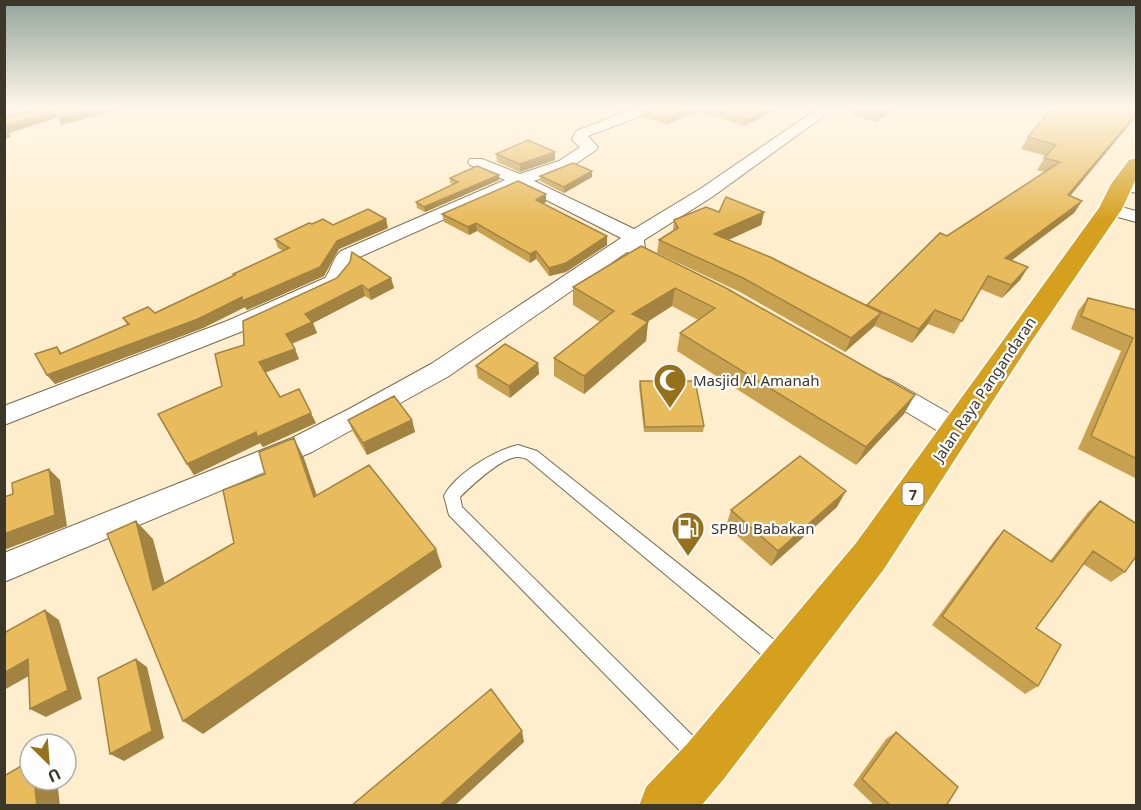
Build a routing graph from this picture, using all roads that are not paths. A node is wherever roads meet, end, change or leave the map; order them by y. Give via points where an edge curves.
1 (590, 145) edge
2 (775, 145) edge
3 (476, 162) dead end
4 (519, 180) junction
5 (1128, 192) edge
6 (635, 237) junction
7 (650, 260) edge
8 (866, 377) edge
9 (4, 416) edge
10 (957, 430) junction
11 (4, 568) edge
12 (785, 661) junction
13 (705, 762) junction
14 (665, 806) edge

1 - 4 street via 565,164
2 - 6 street
3 - 4 street
4 - 6 street
4 - 9 street via 348,255 332,282 308,293 235,326
5 - 10 highway, Jalan Raya Pangandaran / 7 via 1064,272
6 - 7 street via 635,249
6 - 11 street via 449,364 358,416 284,453
8 - 10 street
10 - 12 highway, Jalan Raya Pangandaran / 7 via 870,556
12 - 13 highway, Jalan Raya Pangandaran / 7
12 - 13 lane via 532,455 517,451 504,456 459,486 452,496 455,510
13 - 14 highway, Jalan Raya Pangandaran / 7

